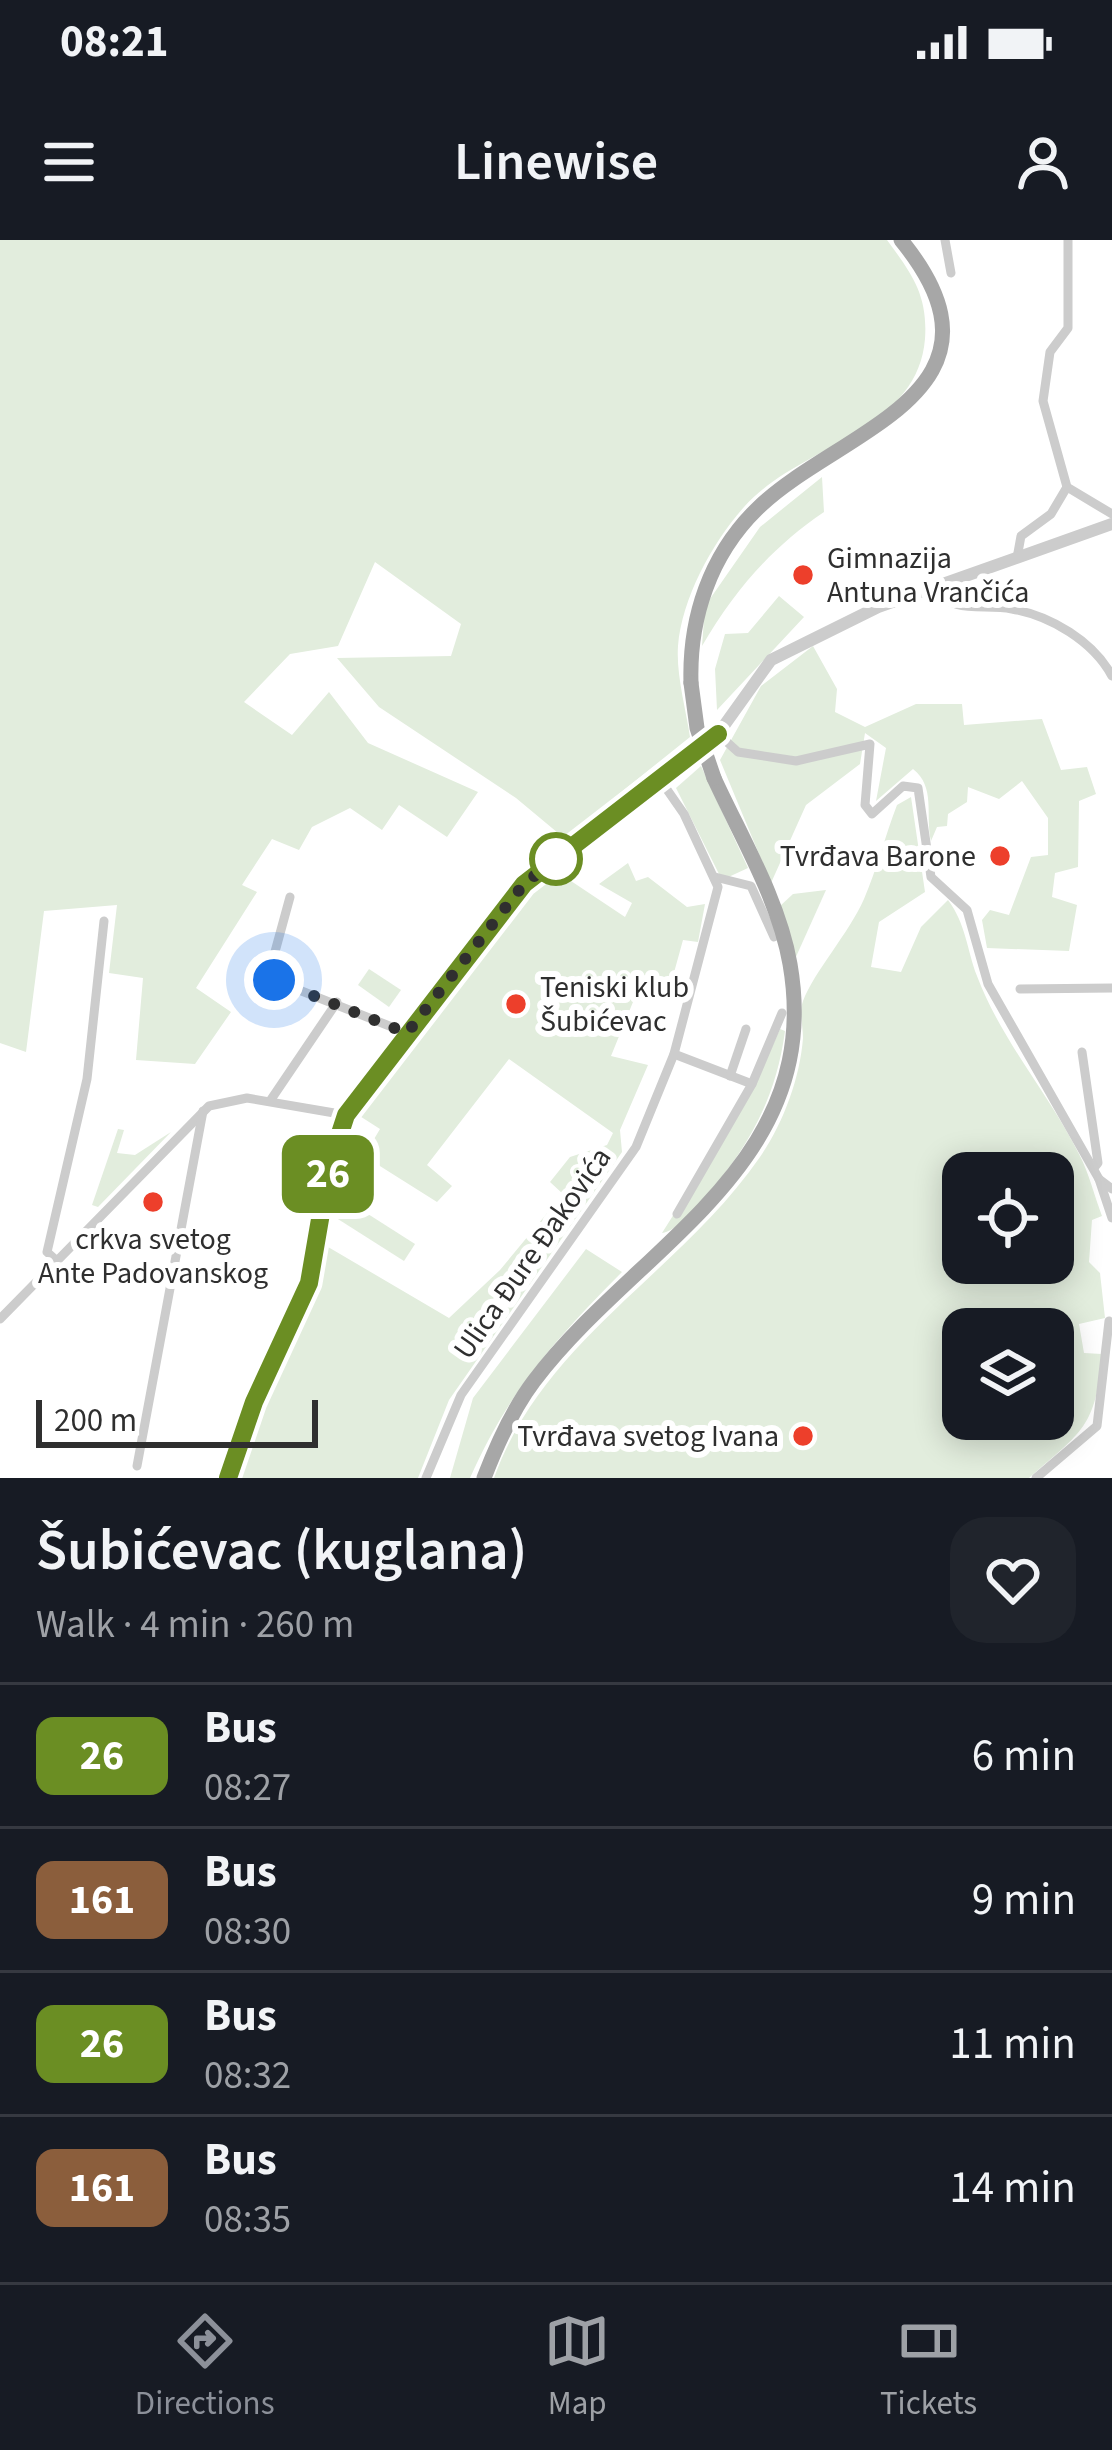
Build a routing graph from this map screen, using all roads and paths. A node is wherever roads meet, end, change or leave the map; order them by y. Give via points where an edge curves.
1 (901, 240) edge
2 (945, 240) edge
3 (1068, 240) edge
4 (951, 273) dead end
5 (1067, 487) junction
6 (1112, 514) edge
7 (1112, 524) edge
8 (1017, 558) junction
9 (932, 587) junction
10 (1112, 676) edge
11 (718, 734) junction
12 (661, 781) junction
13 (715, 877) junction
14 (290, 897) dead end
15 (104, 921) dead end
16 (774, 937) dead end
17 (1112, 988) edge
18 (1020, 989) dead end
19 (337, 1002) junction
20 (782, 1013) dead end
21 (746, 1029) dead end
22 (407, 1033) junction
23 (1082, 1052) dead end
24 (674, 1054) junction
25 (730, 1076) junction
26 (752, 1084) junction
27 (270, 1101) junction
28 (203, 1111) junction
29 (346, 1115) junction
30 (1096, 1173) junction
31 (1112, 1189) edge
32 (677, 1214) dead end
33 (1112, 1218) edge
34 (56, 1260) junction
35 (0, 1319) edge
36 (1108, 1321) dead end
37 (137, 1466) dead end
38 (228, 1478) edge
39 (426, 1478) edge
40 (484, 1478) edge
41 (1036, 1478) edge

1 - 40 main road, bridge via 936,302 938,344 927,378 892,419 806,470 744,523 701,602 691,683 698,728 790,962 787,1078 753,1153 533,1382
2 - 4 street
3 - 5 street via 1068,328 1050,352 1043,401
5 - 6 street
5 - 8 street via 1051,514 1021,536
7 - 8 street
8 - 9 street
9 - 10 street via 967,609 1016,609 1050,622 1100,655
9 - 11 street via 772,660
11 - 12 street
11 - 30 street via 738,752 796,761 870,744 867,811 877,814 908,784 918,788 931,878 964,905 988,984
12 - 13 street
12 - 22 street via 524,884
13 - 16 street via 751,886
13 - 24 street, Ulica Đure Đakovića
14 - 19 street via 274,980
15 - 34 street via 87,1079 47,1252
17 - 18 street
19 - 22 street
19 - 27 street
20 - 26 street
21 - 25 street
22 - 29 street
23 - 30 street
24 - 25 street
24 - 39 street, Ulica Đure Đakovića via 635,1147 461,1395
25 - 26 street
26 - 32 street
27 - 28 street via 237,1098
27 - 29 street
28 - 34 street
28 - 37 street
29 - 38 street via 309,1283
30 - 31 street
30 - 33 street
34 - 35 street
36 - 41 street via 1096,1426

